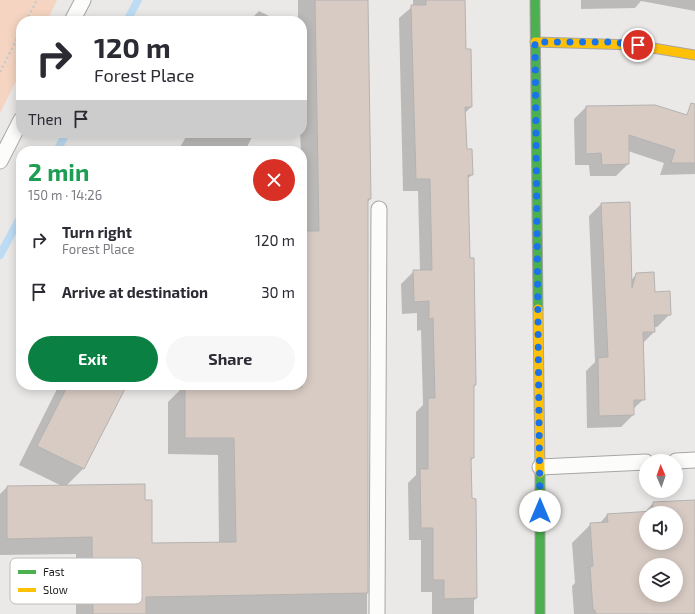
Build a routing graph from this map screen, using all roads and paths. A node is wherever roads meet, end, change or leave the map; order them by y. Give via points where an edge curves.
1 (37, 0) edge
2 (83, 0) edge
3 (535, 0) edge
4 (29, 16) edge
5 (75, 16) edge
6 (16, 41) edge
7 (535, 42) junction
8 (695, 56) edge
9 (0, 72) edge
10 (16, 130) edge
11 (0, 161) edge
12 (380, 209) dead end
13 (695, 460) edge
14 (683, 461) edge
15 (639, 462) edge
16 (540, 467) junction
17 (377, 614) edge
18 (540, 614) edge

1 - 4 path
2 - 5 lane
3 - 7 street
6 - 9 path
7 - 8 street via 612,42 664,47
7 - 16 street
10 - 11 lane
12 - 17 lane
13 - 14 lane
15 - 16 lane
16 - 18 street

